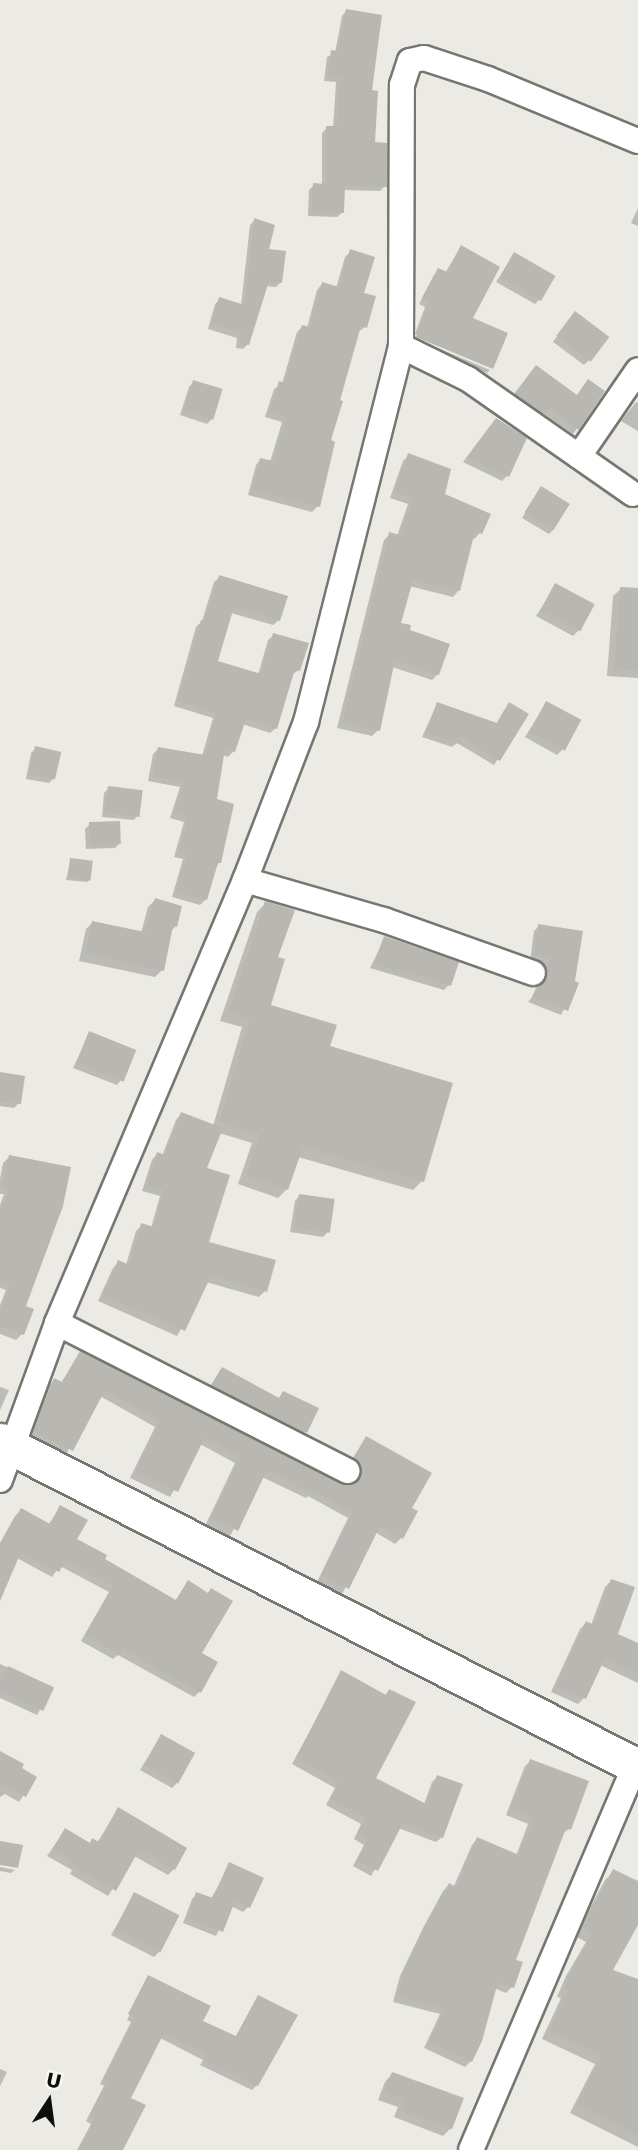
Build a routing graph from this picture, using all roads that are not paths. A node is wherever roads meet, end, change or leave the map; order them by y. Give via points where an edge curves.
1 (638, 141) edge
2 (401, 346) junction
3 (638, 370) edge
4 (579, 456) junction
5 (633, 494) dead end
6 (245, 880) junction
7 (533, 972) dead end
8 (57, 1323) junction
9 (7, 1444) edge
10 (348, 1471) dead end
11 (0, 1480) edge
12 (637, 1764) edge
13 (471, 2150) edge

1 - 2 street via 488,79 424,58 410,61 402,85
2 - 4 street via 468,379
2 - 6 street via 306,722
3 - 4 street
4 - 5 street
6 - 7 street via 384,920
6 - 8 street
8 - 9 street
8 - 10 street
9 - 11 street
9 - 12 street
12 - 13 street

